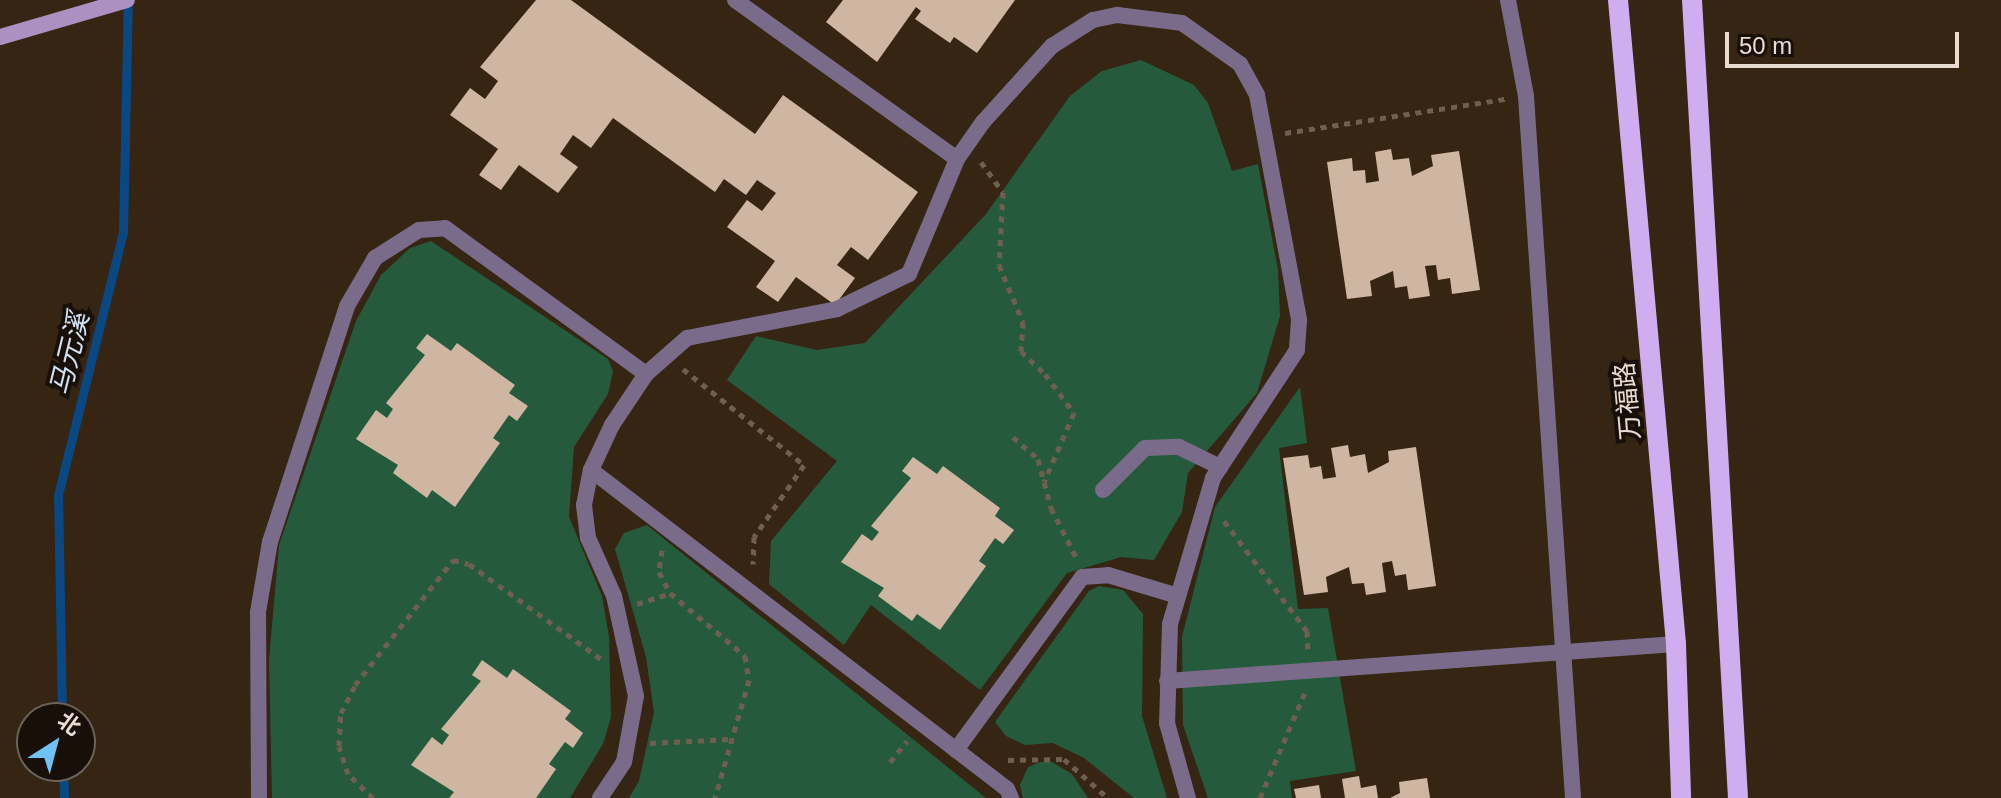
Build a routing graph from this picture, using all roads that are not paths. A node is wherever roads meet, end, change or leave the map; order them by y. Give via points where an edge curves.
1 (127, 0) edge
2 (735, 0) edge
3 (1508, 0) edge
4 (1618, 0) edge
5 (1692, 0) edge
6 (0, 37) edge
7 (961, 153) junction
8 (646, 374) junction
9 (1220, 467) junction
10 (591, 470) junction
11 (1103, 490) dead end
12 (1178, 596) junction
13 (1676, 644) junction
14 (1563, 652) junction
15 (1167, 681) junction
16 (956, 750) junction
17 (259, 798) edge
18 (600, 798) edge
19 (1011, 798) edge
20 (1188, 798) edge
21 (1573, 798) edge
22 (1681, 798) edge
23 (1738, 798) edge

1 - 6 main road
2 - 7 street
3 - 14 street via 1526,96
4 - 13 main road, 万福路
5 - 23 main road
7 - 8 street via 909,274 837,309 687,338
7 - 9 street via 1052,46 1093,20 1117,15 1182,23 1240,64 1257,95 1299,320 1297,350
8 - 10 street
8 - 17 street via 445,228 419,230 375,258 347,306 270,542 258,612
9 - 11 street via 1179,447 1145,448
9 - 12 street
10 - 16 street
10 - 18 street via 584,505 588,538 617,611 633,682 635,721 624,762
12 - 15 street via 1170,624
12 - 16 street via 1108,575 1082,577
13 - 14 street
13 - 22 main road, 万福路
14 - 15 street
14 - 21 street
15 - 20 street via 1167,723
16 - 19 street

